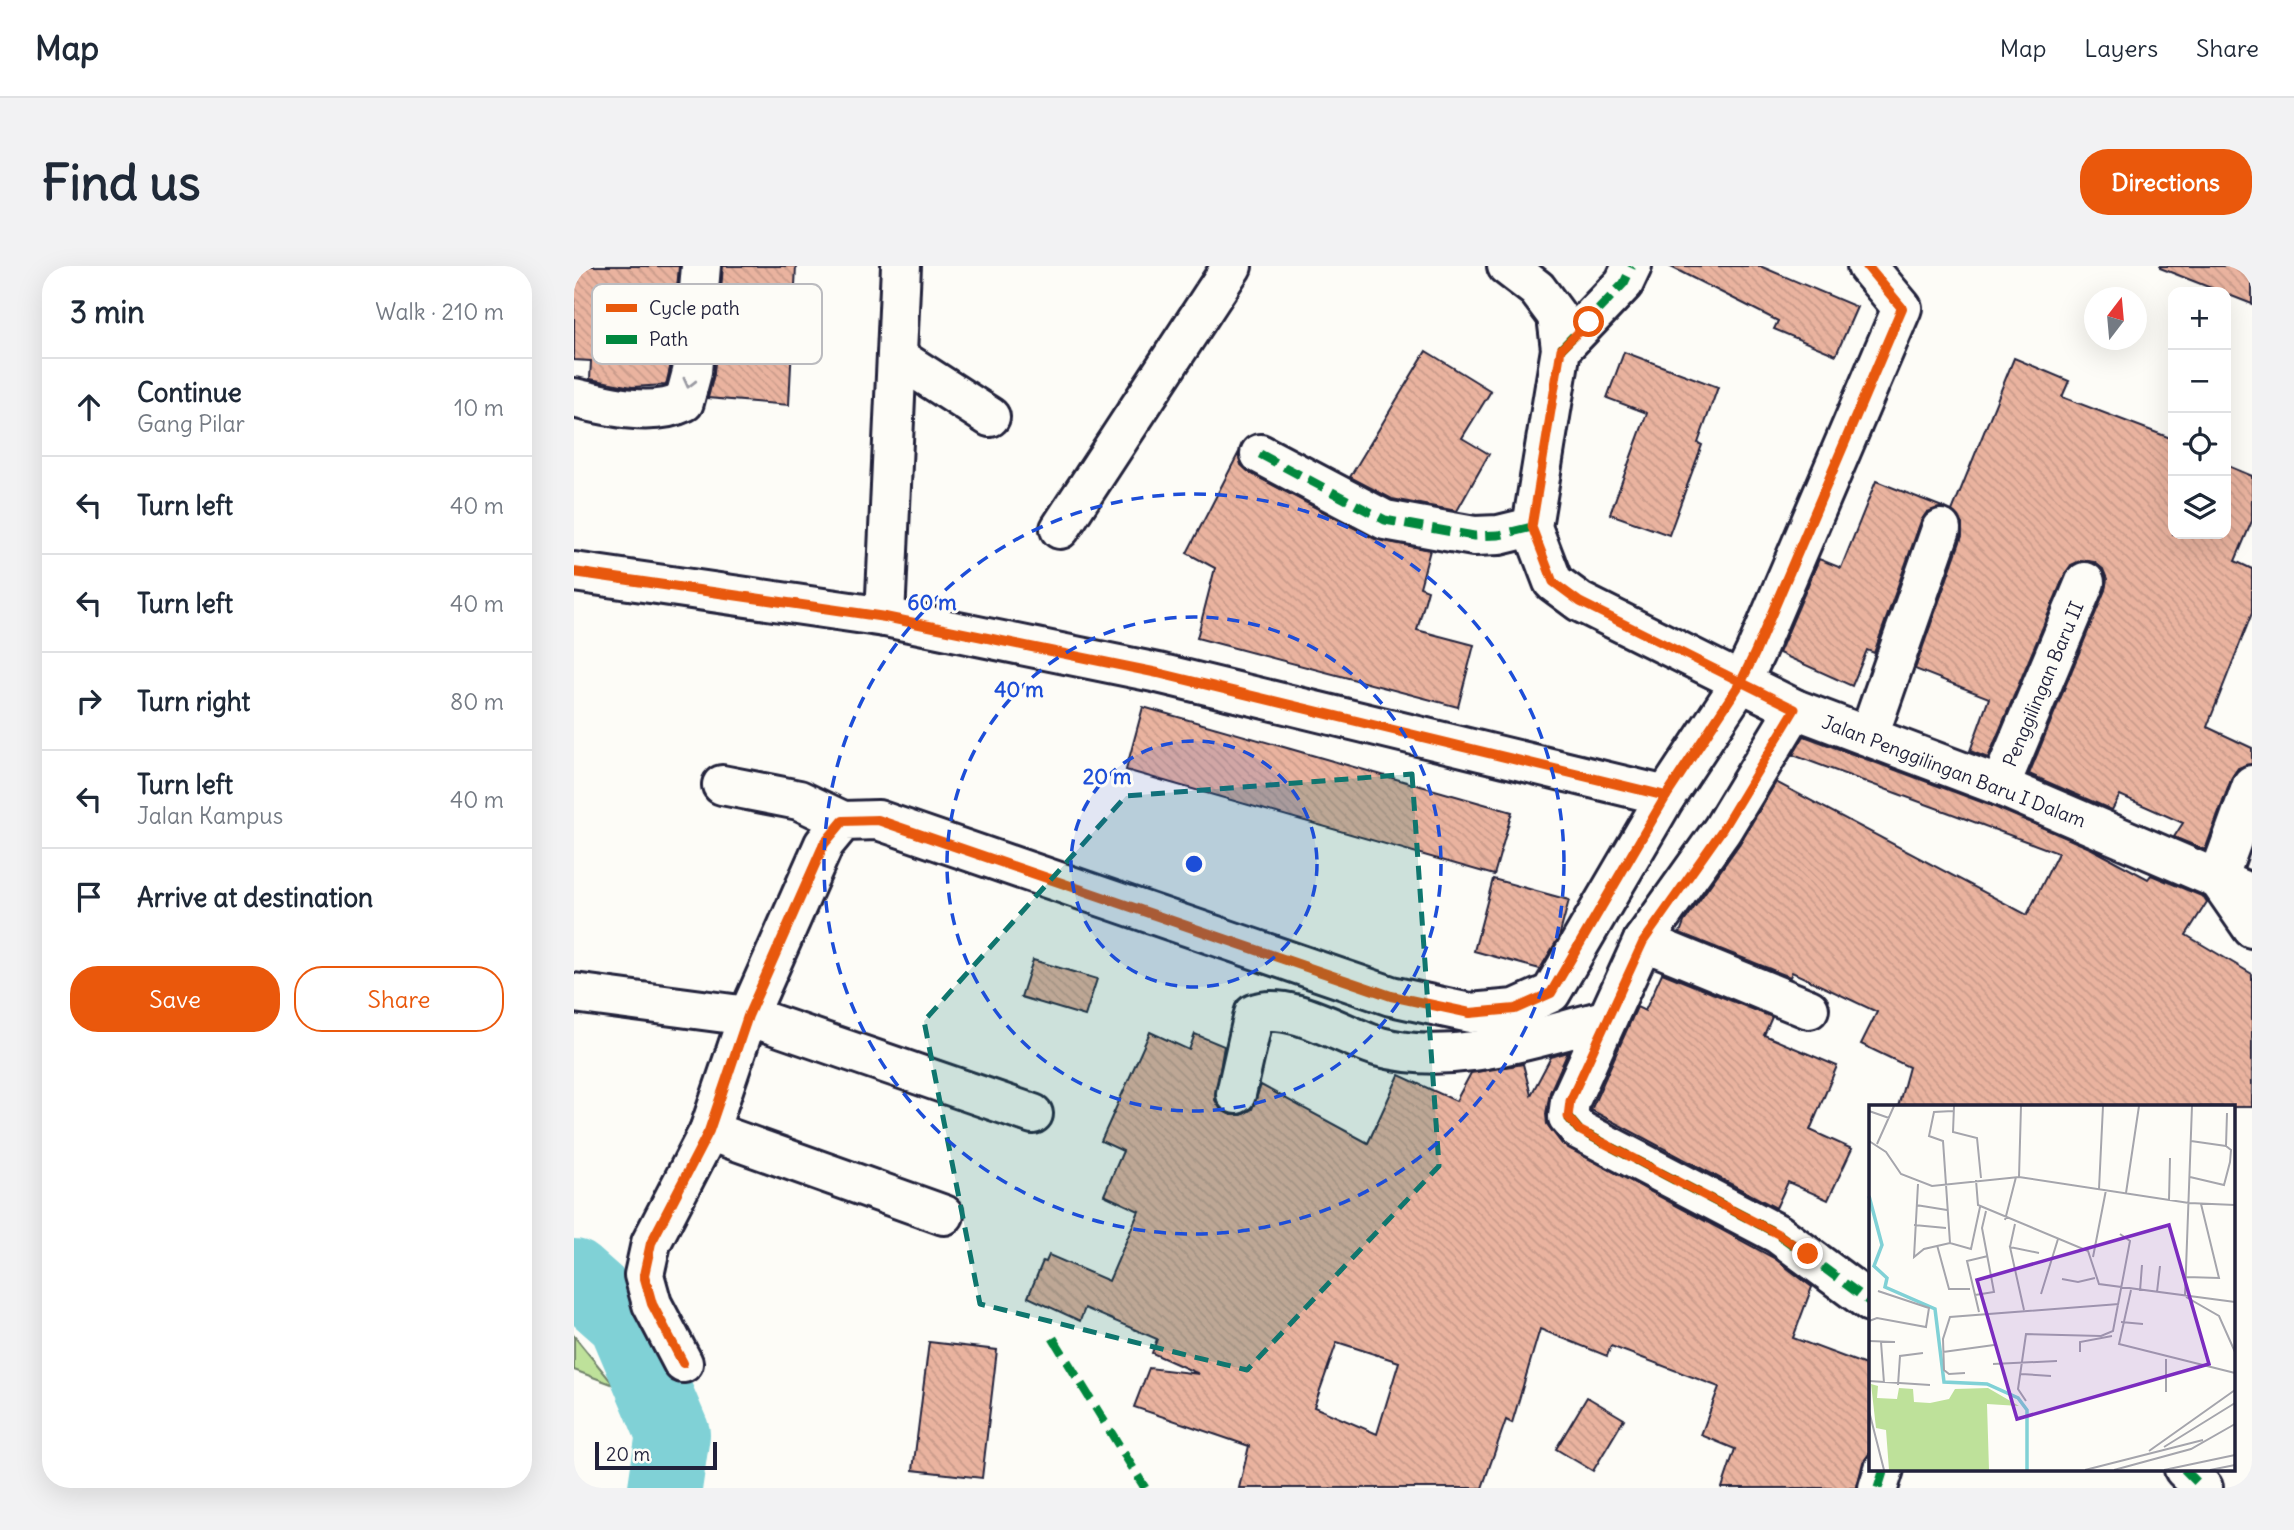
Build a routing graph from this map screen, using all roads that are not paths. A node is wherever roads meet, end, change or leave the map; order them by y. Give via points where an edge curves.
1 (701, 266) edge
2 (901, 266) edge
3 (1232, 266) edge
4 (1507, 266) edge
5 (1632, 266) edge
6 (1867, 266) edge
7 (699, 284) edge
8 (1561, 349) junction
9 (897, 357) junction
10 (693, 364) edge
11 (574, 398) edge
12 (990, 417) dead end
13 (1260, 454) dead end
14 (1532, 527) junction
15 (1941, 529) dead end
16 (1060, 530) dead end
17 (574, 572) edge
18 (2085, 582) dead end
19 (885, 617) junction
20 (1741, 681) junction
21 (1795, 709) junction
22 (1869, 735) junction
23 (722, 785) dead end
24 (2252, 785) edge
25 (2000, 786) junction
26 (1666, 796) junction
27 (843, 821) junction
28 (2218, 879) junction
29 (2252, 894) edge
30 (2252, 928) edge
31 (1643, 942) junction
32 (574, 993) edge
33 (1809, 1009) dead end
34 (748, 1016) junction
35 (1605, 1020) junction
36 (1236, 1094) dead end
37 (1033, 1114) dead end
38 (709, 1130) junction
39 (944, 1215) dead end
40 (1869, 1301) edge
41 (683, 1363) dead end
42 (1884, 1470) edge
43 (2185, 1470) edge
44 (1878, 1488) edge
45 (2203, 1488) edge

1 -> 7 street
2 - 9 street
3 - 16 street
4 - 8 street via 1537,289 1557,316
5 - 8 street via 1615,293
6 - 20 street via 1902,308
8 - 14 street
9 - 12 street
9 - 19 street
10 -> 11 street via 684,402 670,409 606,406
13 - 14 street via 1385,520 1474,536
14 - 20 street, Jalan Penggilingan Baru I Dalam via 1553,582 1580,602
15 - 22 street
17 - 19 street
18 - 25 street, Penggilingan Baru II
19 - 26 street via 1157,673
20 - 21 street, Jalan Penggilingan Baru I Dalam
20 - 26 street
21 - 22 street, Jalan Penggilingan Baru I Dalam
21 - 31 street via 1722,830
22 - 25 street, Jalan Penggilingan Baru I Dalam
23 - 27 street via 800,800
24 - 28 street
25 - 28 street, Jalan Penggilingan Baru I Dalam
26 - 27 street via 1551,993 1516,1009 1470,1013 1391,996 878,820
27 - 34 street via 824,844
28 - 29 street, Jalan Penggilingan Baru I Dalam
28 - 30 street
31 - 33 street
31 - 35 street
32 - 34 street
34 - 37 street
34 - 38 street
35 - 36 street via 1463,1054 1426,1055 1379,1047 1292,1013 1263,1010 1254,1014
35 - 40 street via 1570,1101 1568,1117 1579,1130 1778,1234
38 - 39 street
38 - 41 street via 651,1243 644,1275 652,1304
42 - 44 street
43 - 45 street

